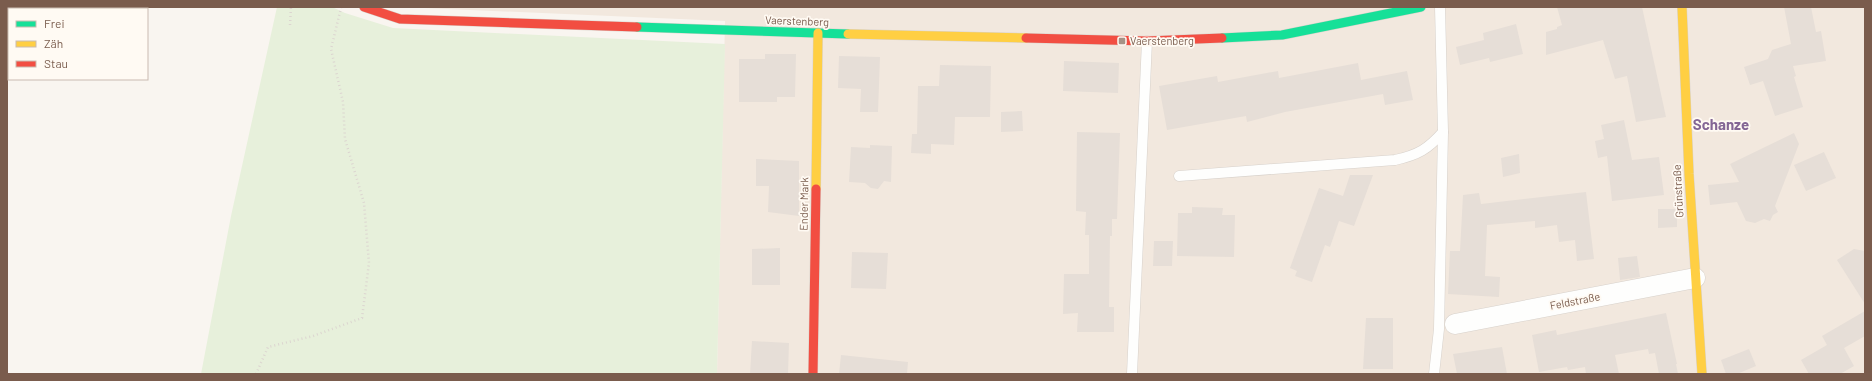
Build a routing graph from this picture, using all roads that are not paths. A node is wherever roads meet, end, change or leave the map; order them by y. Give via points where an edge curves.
1 (364, 7) edge
2 (1420, 7) edge
3 (1440, 7) edge
4 (1682, 7) edge
5 (382, 10) edge
6 (818, 33) junction
7 (1147, 41) junction
8 (1443, 132) junction
9 (1179, 176) dead end
10 (1695, 278) junction
11 (1455, 324) dead end
12 (813, 374) edge
13 (1132, 374) edge
14 (1434, 374) edge
15 (1702, 374) edge

1 - 5 street, Vaerstenberg
2 - 7 street, Vaerstenberg via 1282,35
3 - 8 lane
4 - 10 street, Grünstraße
5 - 6 street, Vaerstenberg via 400,19
6 - 7 street, Vaerstenberg
6 - 12 street, Ender Mark
7 - 13 lane
8 - 9 lane via 1429,147 1415,155 1396,160
8 - 14 lane via 1439,329
10 - 11 street, Feldstraße
10 - 15 street, Grünstraße

